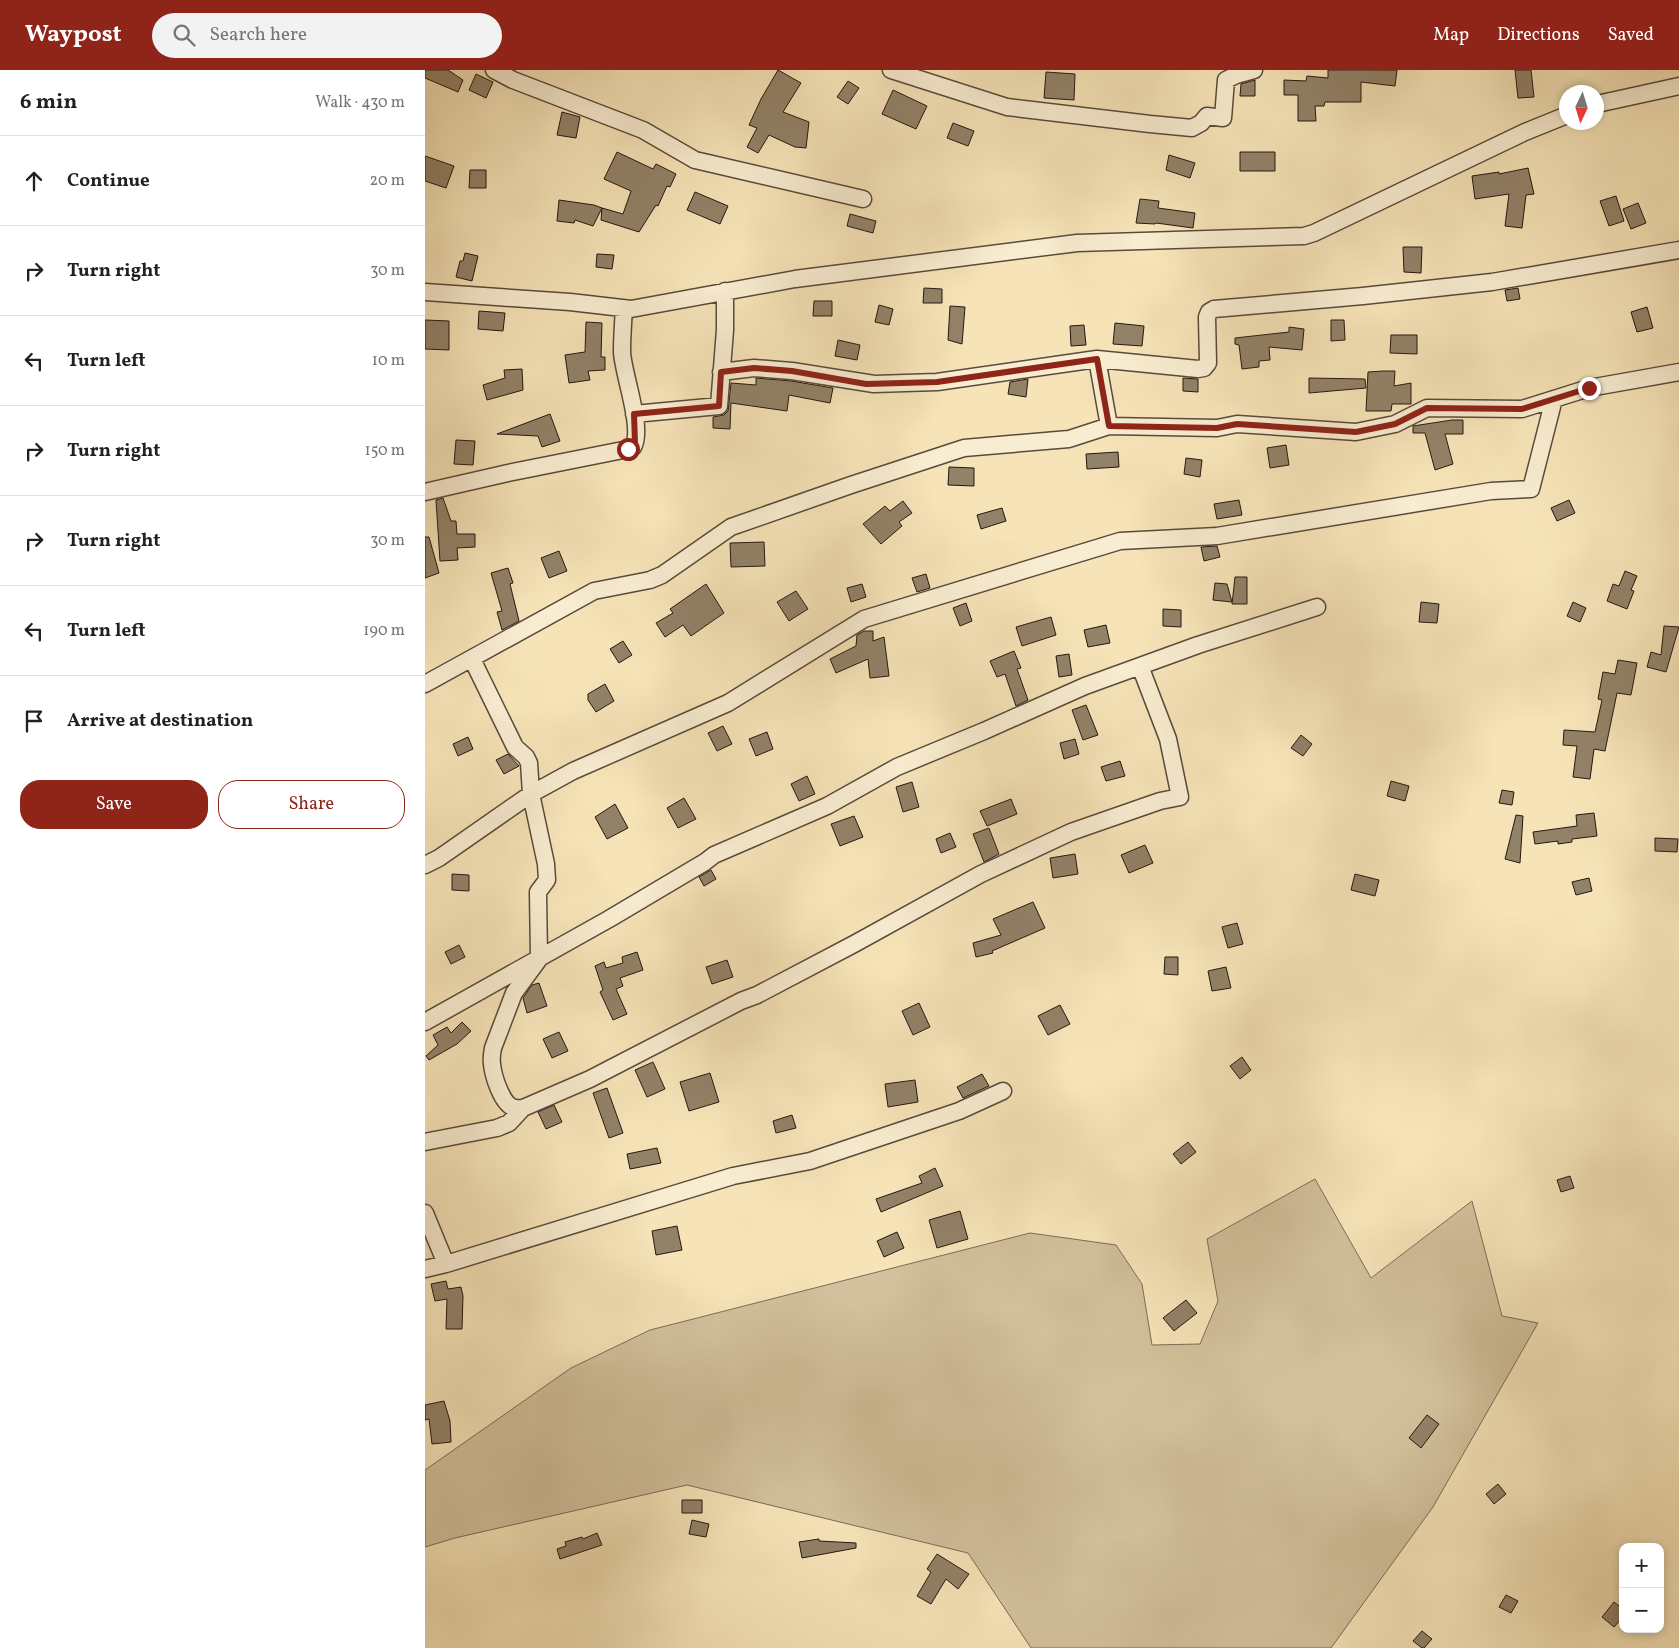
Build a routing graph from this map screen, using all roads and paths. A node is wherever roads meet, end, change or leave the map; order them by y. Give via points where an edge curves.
1 (494, 70) edge
2 (891, 70) edge
3 (1254, 70) edge
4 (1679, 86) edge
5 (1604, 102) edge
6 (1559, 118) edge
7 (863, 198) dead end
8 (1679, 250) edge
9 (725, 291) junction
10 (425, 292) edge
11 (624, 309) junction
12 (1097, 359) junction
13 (721, 372) junction
14 (1679, 372) edge
15 (1554, 399) junction
16 (634, 414) junction
17 (1109, 426) junction
18 (425, 492) edge
19 (1317, 607) dead end
20 (472, 659) junction
21 (1139, 666) junction
22 (425, 684) edge
23 (531, 794) junction
24 (425, 865) edge
25 (539, 958) junction
26 (425, 1022) edge
27 (1003, 1091) dead end
28 (523, 1108) junction
29 (425, 1142) edge
30 (425, 1213) edge
31 (446, 1264) junction
32 (425, 1269) edge

1 - 7 street via 643,130 695,160
2 - 3 street via 1007,106 1192,128 1207,116 1223,118 1226,80
4 - 5 street
6 - 9 street via 1304,236 1077,243
8 - 12 street via 1492,282 1214,309 1207,317 1208,363 1204,368
9 - 11 street
9 - 13 street
10 - 11 street
11 - 16 street via 622,352
12 - 13 street via 928,383 866,384 754,368
12 - 17 street
13 - 16 street via 719,406
14 - 15 street via 1589,388
15 - 17 street via 1508,410 1427,408 1395,424 1356,432 1237,424 1217,428
15 - 23 street via 1531,489 1491,491 1217,536 1120,540 863,619 729,703 573,771
16 - 18 street via 635,443 628,449
17 - 20 street via 1069,439 963,448 731,527 656,578 594,591
19 - 21 street
20 - 22 street
20 - 23 street via 515,747 529,763
21 - 25 street via 897,767 827,806 714,855
21 - 28 street via 1168,740 1180,797 1071,832 981,874 757,995 741,1000 591,1079
23 - 24 street
23 - 25 street via 547,880 538,892
25 - 26 street
25 - 28 street via 514,993 492,1057 498,1088 507,1104
27 - 31 street via 959,1111 810,1161 733,1176
28 - 29 street via 509,1123 497,1128
30 - 31 street
31 - 32 street

